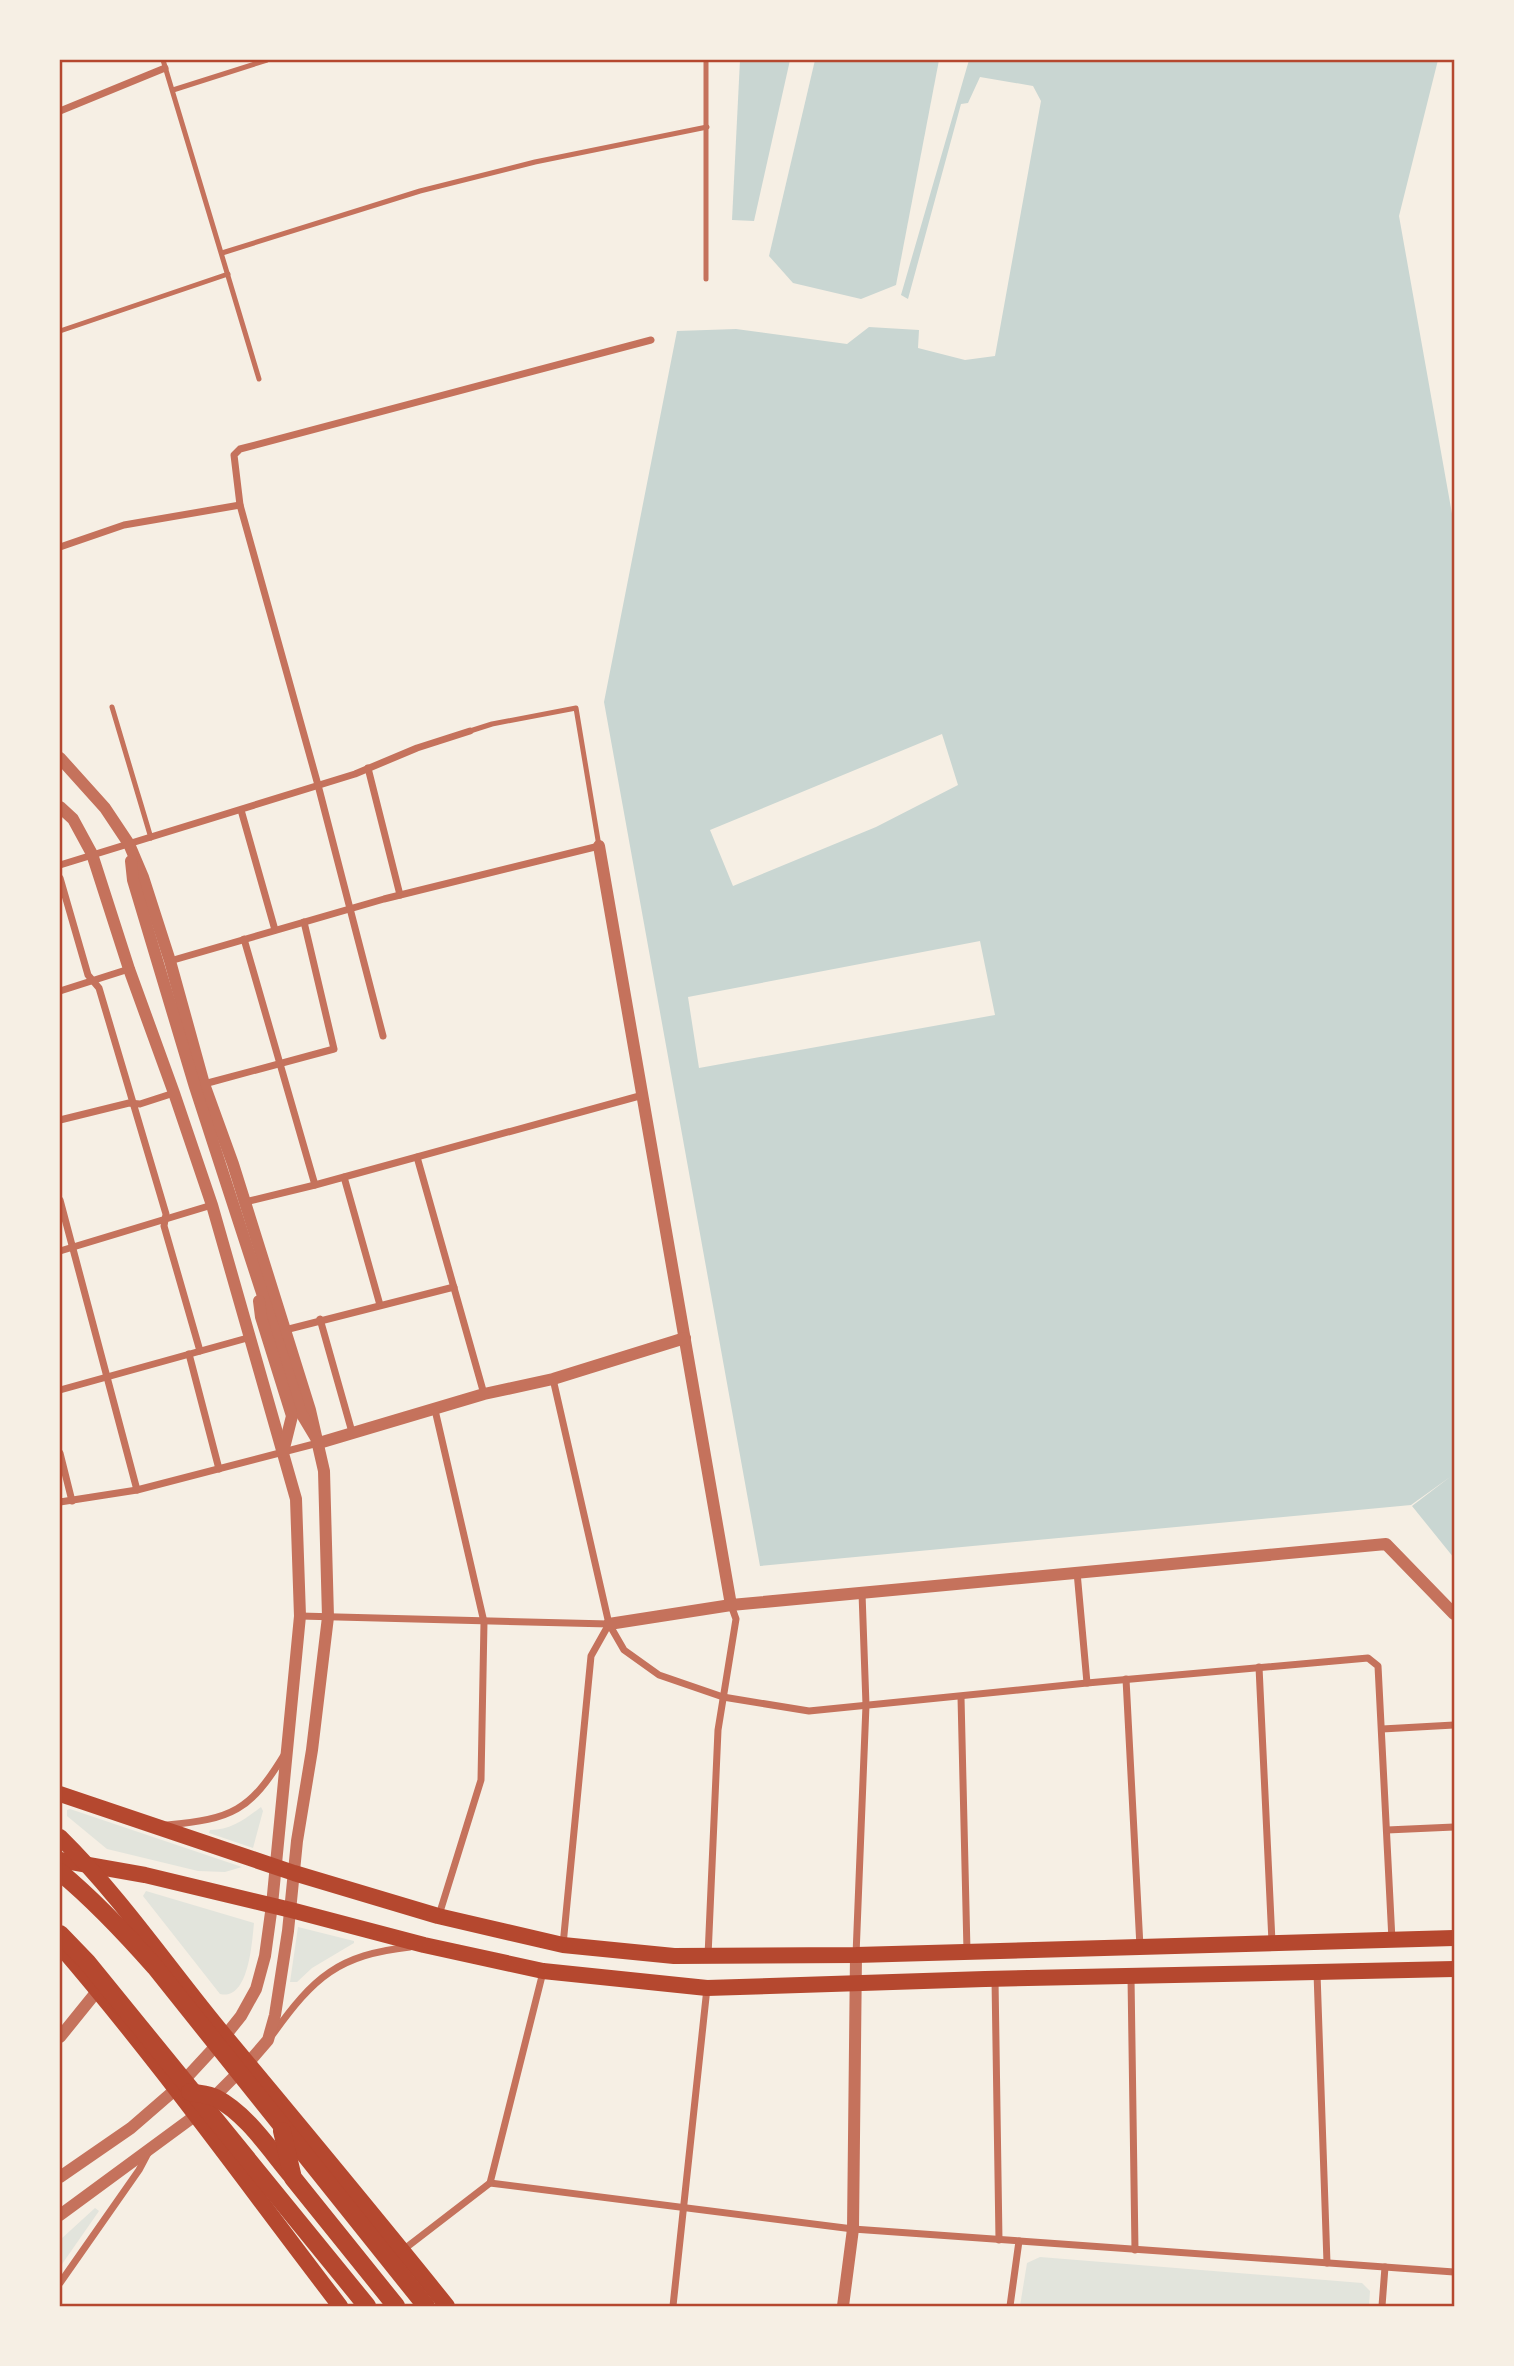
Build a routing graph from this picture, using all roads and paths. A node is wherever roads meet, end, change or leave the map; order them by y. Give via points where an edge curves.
1 (163, 60) edge
2 (267, 60) edge
3 (706, 60) edge
4 (165, 68) junction
5 (173, 90) junction
6 (60, 111) edge
7 (706, 127) junction
8 (222, 253) junction
9 (228, 274) junction
10 (706, 279) dead end
11 (60, 331) edge
12 (651, 340) dead end
13 (259, 379) dead end
14 (240, 505) junction
15 (60, 547) edge
16 (112, 707) dead end
17 (470, 731) joint
18 (60, 758) edge
19 (368, 768) junction
20 (318, 786) junction
21 (60, 807) edge
22 (241, 810) junction
23 (151, 838) junction
24 (129, 844) junction
25 (600, 846) junction
26 (92, 854) junction
27 (60, 864) edge
28 (60, 878) edge
29 (400, 895) junction
30 (350, 908) junction
31 (304, 922) junction
32 (275, 930) junction
33 (244, 939) junction
34 (170, 961) junction
35 (129, 969) junction
36 (94, 981) junction
37 (60, 991) edge
38 (383, 1036) dead end
39 (280, 1063) junction
40 (204, 1084) junction
41 (174, 1093) junction
42 (643, 1095) junction
43 (134, 1103) junction
44 (60, 1120) edge
45 (416, 1157) junction
46 (344, 1177) junction
47 (315, 1185) junction
48 (60, 1200) edge
49 (245, 1202) junction
50 (212, 1205) junction
51 (165, 1220) junction
52 (73, 1247) junction
53 (60, 1251) edge
54 (251, 1256) junction
55 (454, 1287) junction
56 (380, 1305) junction
57 (320, 1319) junction
58 (285, 1329) junction
59 (251, 1337) junction
60 (685, 1338) junction
61 (200, 1351) junction
62 (189, 1354) junction
63 (106, 1377) junction
64 (553, 1379) junction
65 (60, 1390) edge
66 (484, 1394) junction
67 (435, 1410) junction
68 (352, 1432) junction
69 (318, 1443) junction
70 (283, 1452) junction
71 (60, 1453) edge
72 (219, 1469) junction
73 (137, 1490) junction
74 (72, 1500) junction
75 (60, 1502) edge
76 (1077, 1572) junction
77 (862, 1592) junction
78 (731, 1605) junction
79 (1454, 1614) edge
80 (300, 1616) junction
81 (328, 1617) junction
82 (484, 1622) junction
83 (609, 1624) junction
84 (1258, 1667) junction
85 (1126, 1679) junction
86 (1087, 1683) junction
87 (723, 1697) junction
88 (961, 1697) junction
89 (866, 1705) junction
90 (1454, 1725) edge
91 (1382, 1729) junction
92 (286, 1752) junction
93 (60, 1794) edge
94 (156, 1826) junction
95 (1454, 1827) edge
96 (1387, 1830) junction
97 (60, 1837) edge
98 (60, 1860) edge
99 (89, 1867) junction
100 (276, 1867) junction
101 (60, 1872) edge
102 (294, 1873) junction
103 (272, 1905) junction
104 (290, 1910) junction
105 (438, 1916) junction
106 (60, 1934) edge
107 (1454, 1938) edge
108 (1392, 1940) junction
109 (1272, 1942) junction
110 (424, 1945) junction
111 (563, 1945) junction
112 (60, 1946) edge
113 (1140, 1947) junction
114 (967, 1952) junction
115 (856, 1955) junction
116 (708, 1956) junction
117 (1454, 1969) edge
118 (543, 1971) junction
119 (1317, 1971) junction
120 (1131, 1976) junction
121 (995, 1979) junction
122 (856, 1983) junction
123 (707, 1988) junction
124 (98, 1990) junction
125 (225, 2036) junction
126 (60, 2037) edge
127 (268, 2040) junction
128 (249, 2062) junction
129 (262, 2078) junction
130 (176, 2089) junction
131 (214, 2097) junction
132 (196, 2115) junction
133 (150, 2149) junction
134 (60, 2177) edge
135 (293, 2178) junction
136 (490, 2183) junction
137 (685, 2208) junction
138 (60, 2215) edge
139 (853, 2229) junction
140 (999, 2239) junction
141 (1019, 2241) junction
142 (402, 2250) junction
143 (1135, 2250) junction
144 (1327, 2263) junction
145 (1385, 2267) junction
146 (1454, 2272) edge
147 (60, 2283) edge
148 (340, 2306) edge
149 (367, 2306) edge
150 (396, 2306) edge
151 (426, 2306) edge
152 (447, 2306) edge
153 (673, 2306) edge
154 (843, 2306) edge
155 (1010, 2306) edge
156 (1382, 2306) edge

1 - 4 lane
2 - 5 lane
3 - 7 lane
4 - 5 lane
4 - 6 street
5 - 8 lane
7 - 8 lane via 420,191
7 - 10 lane
8 - 9 lane
9 - 11 lane
9 - 13 lane
12 - 14 street via 240,449 234,455
14 - 15 street via 124,525
14 - 20 street
16 - 23 lane
17 - 19 street
17 - 25 lane via 576,708
18 - 24 street via 105,808
19 - 20 street
19 - 29 street
20 - 22 street
20 - 30 street
21 - 26 street via 73,819
22 - 23 street
22 - 32 street
23 - 24 street
24 - 26 street
24 - 34 street
24 - 54 street via 134,880 184,1049
25 - 29 street
25 - 42 street
26 - 27 street
26 - 35 street
28 - 36 street via 88,975
29 - 30 street
30 - 31 street
30 - 38 street
31 - 32 street
31 - 39 street via 334,1049
32 - 33 street
33 - 34 street
33 - 39 street
34 - 40 street
35 - 36 street
35 - 41 street
36 - 37 street
36 - 43 street
39 - 40 street
39 - 47 street
40 - 49 street
41 - 43 street
41 - 50 street
42 - 45 street
42 - 60 street
43 - 44 street
43 - 51 street
45 - 46 street
45 - 55 street
46 - 47 street
46 - 56 street
47 - 49 street
48 - 52 street
49 - 58 street
50 - 51 street
50 - 59 street
51 - 52 street
51 - 61 street
52 - 53 street
52 - 63 street
54 - 69 street via 301,1413
54 - 70 street via 261,1317 292,1416
55 - 56 street
55 - 66 street
56 - 57 street
57 - 58 street
57 - 68 street
58 - 69 street
59 - 61 street
59 - 70 street
60 - 64 street
60 - 78 street
61 - 62 street
62 - 63 street
62 - 72 street
63 - 65 street
63 - 73 street
64 - 66 street
64 - 83 street
66 - 67 street
67 - 68 street
67 - 82 street
68 - 69 street
69 - 70 street
69 - 81 street via 326,1498
70 - 72 street
70 - 80 street via 296,1499
71 - 74 street
72 - 73 street
73 - 74 street
74 - 75 street
76 - 77 street
76 - 79 street via 1386,1544
76 - 86 street
77 - 78 street
77 - 89 street
78 - 83 street
78 - 87 street via 736,1619
80 - 81 street
80 - 92 street
81 - 82 street
81 - 102 street
82 - 83 street
82 - 105 street via 481,1780
83 - 87 street via 624,1650 659,1675
83 - 111 street via 591,1656
84 - 85 street
84 - 91 street via 1368,1658 1378,1666
84 - 109 street
85 - 86 street
85 - 113 street
86 - 88 street
87 - 89 street via 809,1711
87 - 116 street
88 - 89 street
88 - 114 street
89 - 115 street
90 - 91 street
91 - 96 street
92 - 94 street via 266,1784 244,1806 222,1817
92 - 100 street
93 - 94 main road
94 - 100 main road
95 - 96 street
96 - 108 street
97 - 99 main road
98 - 99 main road
99 - 103 main road via 145,1875
99 - 125 main road
100 - 102 main road
100 - 103 street
101 - 151 highway via 85,1892 155,1967
102 - 104 street
102 - 105 main road
103 - 104 main road
103 - 125 street via 256,1989
104 - 110 main road
104 - 127 street
105 - 111 main road
106 - 149 highway
107 - 108 main road
108 - 109 main road
109 - 113 main road
110 - 118 main road
110 - 127 street via 375,1951 340,1964 295,2003
111 - 116 main road
112 - 124 main road
113 - 114 main road
114 - 115 main road
115 - 116 main road
115 - 122 street
117 - 119 main road
118 - 123 main road
118 - 136 street
119 - 120 main road
119 - 144 street
120 - 121 main road
120 - 143 street
121 - 122 main road
121 - 140 street
122 - 123 main road
122 - 139 street
123 - 137 street
124 - 126 street
124 - 130 main road
125 - 128 main road
125 - 130 street
127 - 128 street
128 - 129 main road
128 - 131 street
129 - 135 highway via 284,2135
129 - 142 main road
130 - 131 highway
130 - 132 main road
130 - 134 street via 131,2128
131 - 132 street
131 - 135 highway via 246,2122
132 - 133 street
132 - 148 main road
133 - 138 street
133 - 147 street
135 - 150 highway
136 - 137 street
136 - 142 street
137 - 139 street
137 - 153 street
139 - 140 street
139 - 154 street
140 - 141 street
141 - 143 street
141 - 155 street
142 - 152 main road
143 - 144 street
144 - 145 street
145 - 146 street
145 - 156 street

